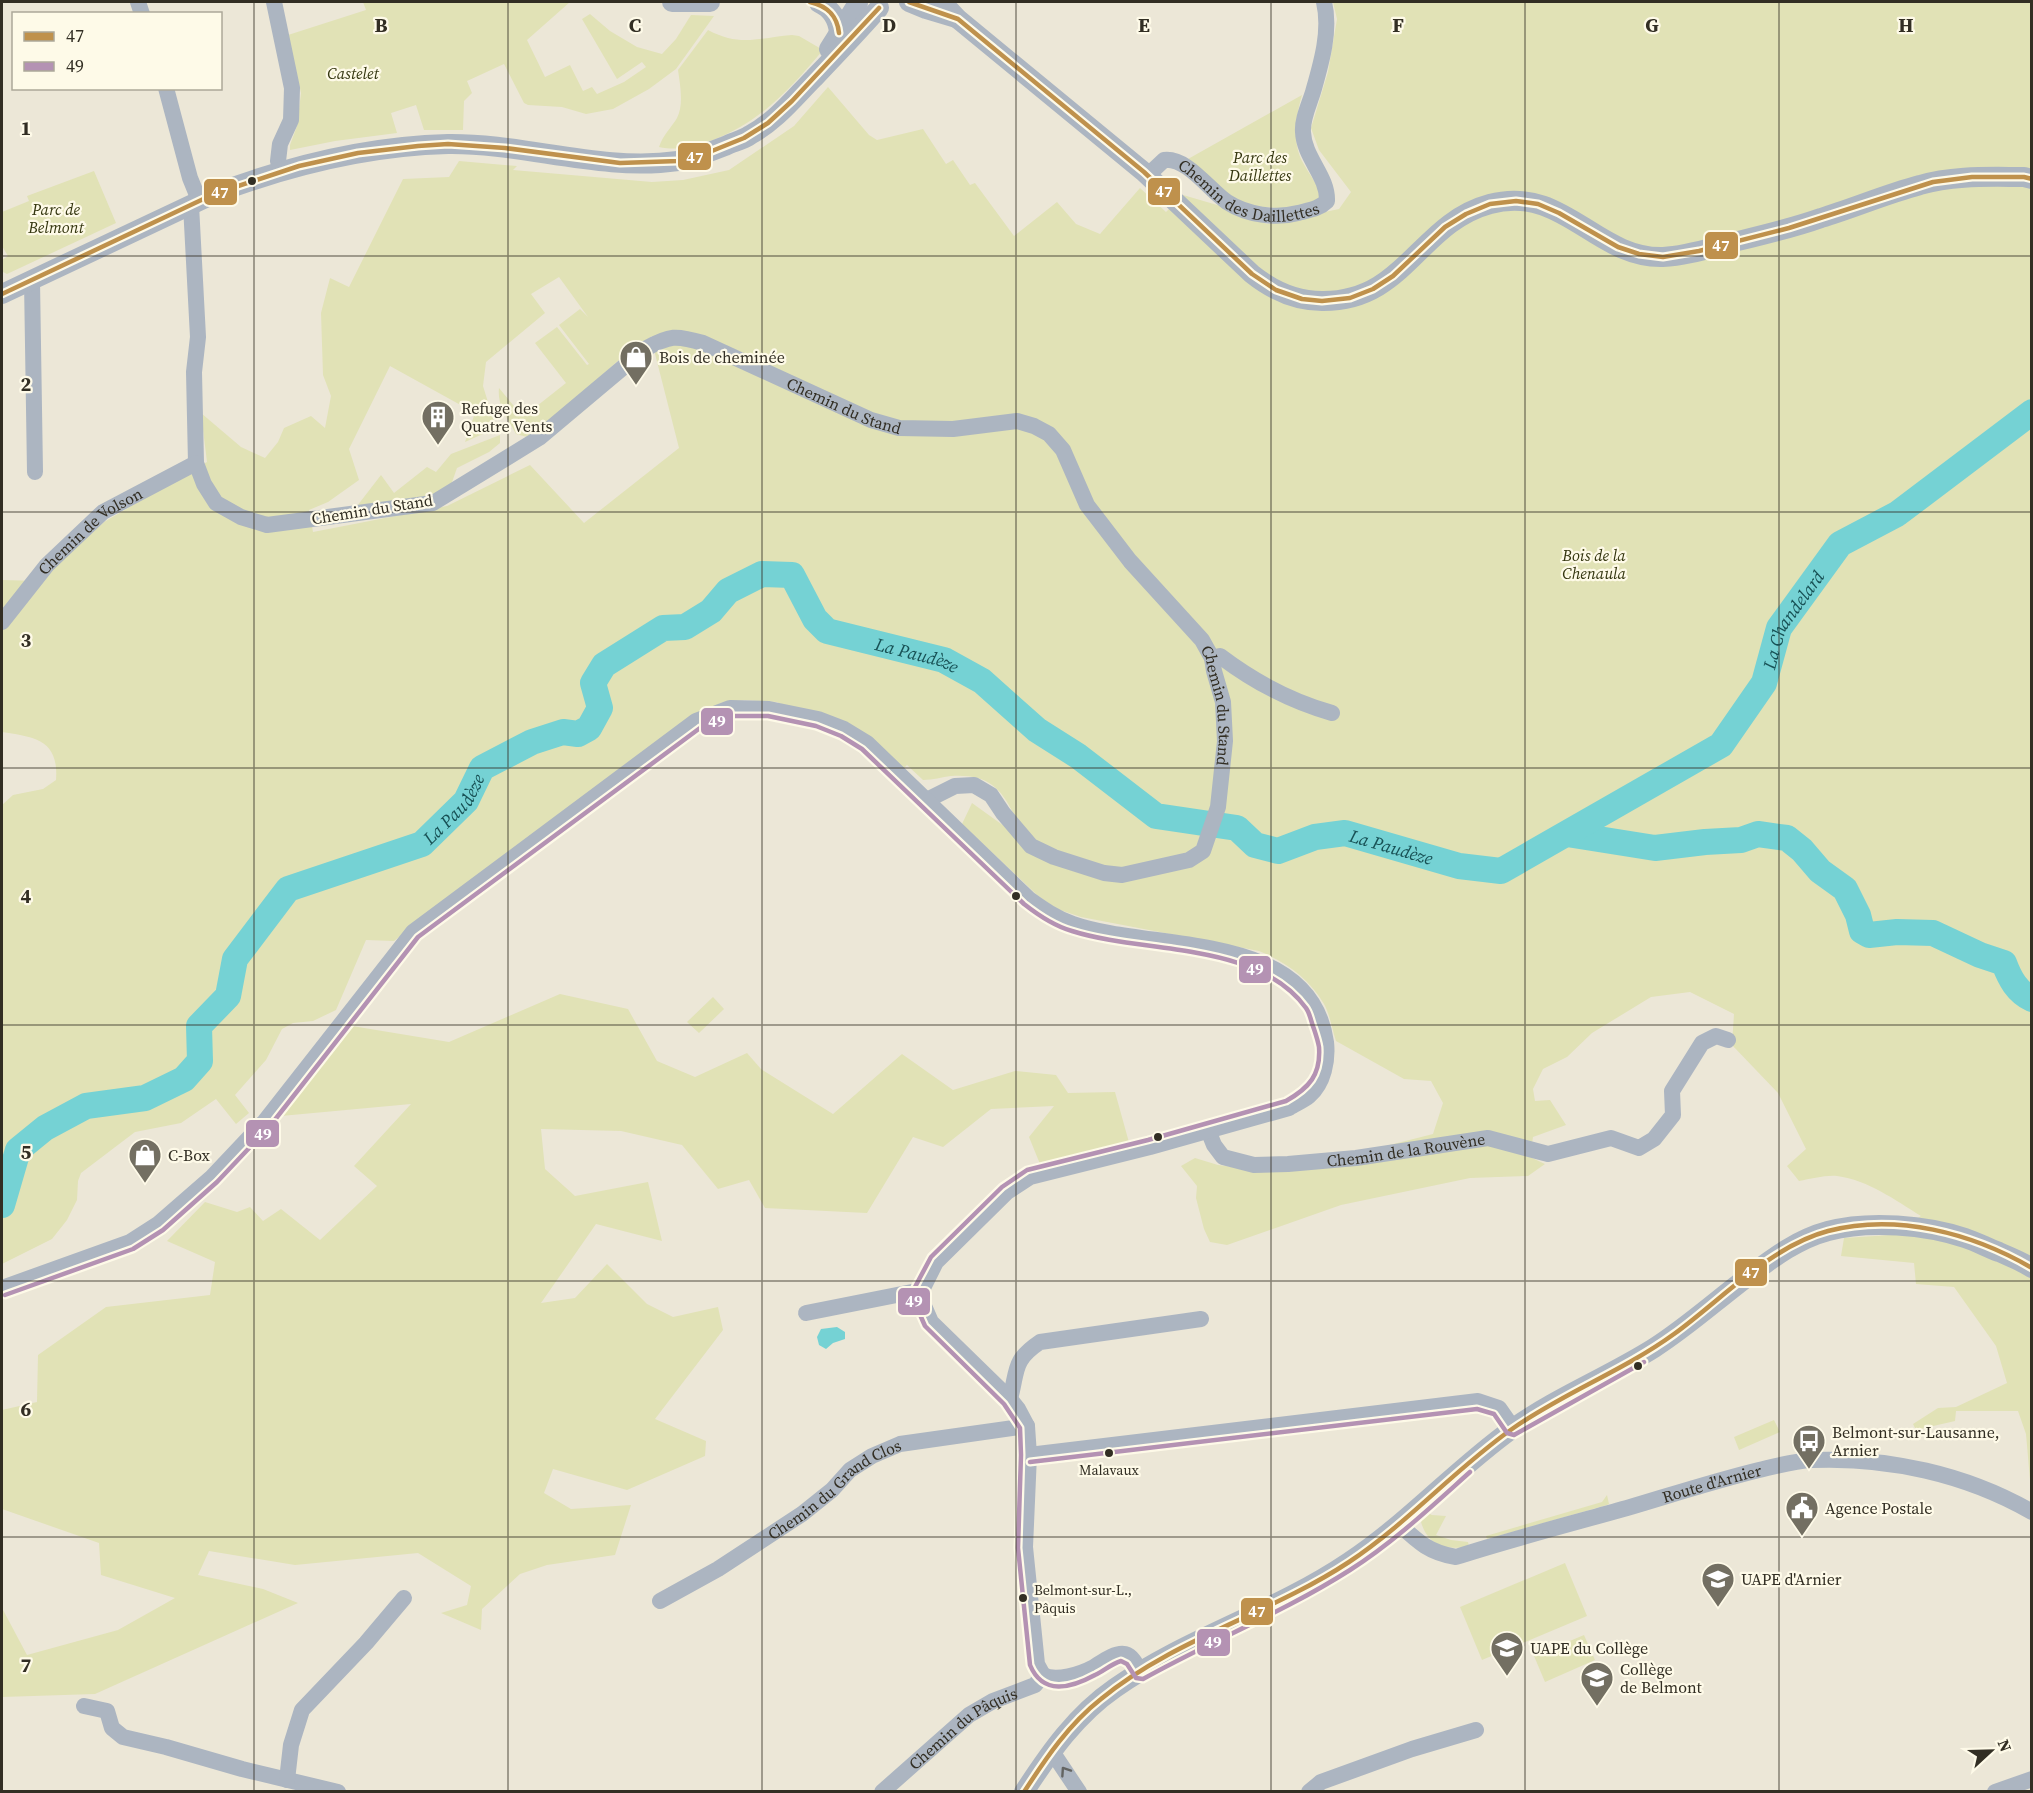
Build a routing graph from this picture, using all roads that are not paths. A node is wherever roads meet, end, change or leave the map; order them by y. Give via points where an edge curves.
1 (274, 2) edge
2 (672, 2) edge
3 (710, 2) edge
4 (819, 2) edge
5 (858, 2) edge
6 (909, 2) edge
7 (942, 2) edge
8 (1324, 2) edge
9 (887, 5) edge
10 (958, 19) junction
11 (839, 33) junction
12 (816, 76) junction
13 (167, 90) edge
14 (281, 171) junction
15 (1147, 176) junction
16 (2031, 179) edge
17 (195, 203) junction
18 (32, 281) junction
19 (2, 294) edge
20 (196, 463) junction
21 (35, 472) dead end
22 (2, 622) edge
23 (1212, 658) junction
24 (1332, 713) dead end
25 (927, 800) junction
26 (1728, 1040) dead end
27 (1208, 1130) junction
28 (2031, 1268) edge
29 (2, 1288) edge
30 (922, 1290) junction
31 (806, 1313) dead end
32 (1201, 1319) dead end
33 (1010, 1399) junction
34 (1027, 1426) junction
35 (1514, 1428) junction
36 (1029, 1455) junction
37 (2031, 1512) edge
38 (1400, 1525) junction
39 (405, 1598) dead end
40 (660, 1601) dead end
41 (1140, 1672) junction
42 (1043, 1675) junction
43 (84, 1706) dead end
44 (1476, 1730) dead end
45 (1051, 1750) junction
46 (2031, 1779) edge
47 (287, 1780) junction
48 (338, 1791) edge
49 (882, 1791) edge
50 (1024, 1791) edge
51 (1079, 1791) edge
52 (1309, 1791) edge
53 (1995, 1791) edge

1 - 14 street via 292,88 291,120 279,144
2 - 3 street
4 - 11 street via 833,14
5 - 9 street via 869,8
5 - 11 street
6 - 10 street
7 - 10 street
8 - 15 street, Chemin des Daillettes via 1324,46 1303,130 1308,155 1327,192 1327,201 1321,207 1273,216 1237,208 1173,160 1164,160
9 - 12 street
10 - 15 street
11 - 12 street
12 - 14 street via 781,112 750,136 679,161 621,162 446,144 321,160
13 - 17 street, Chemin du Stand
14 - 17 street
15 - 16 street via 1269,287 1317,301 1349,298 1377,288 1396,275 1439,232 1461,216 1491,203 1528,201 1549,207 1617,246 1661,257 1819,219 1922,184 1965,178
17 - 18 street
17 - 20 street, Chemin du Stand
18 - 19 street
18 - 21 street
20 - 22 street, Chemin de Volson via 103,512 47,565
20 - 23 street, Chemin du Stand via 216,503 267,525 433,503 539,438 645,349 680,336 871,420 899,428 953,429 1017,421 1049,434 1063,450 1087,505 1130,561 1202,640
23 - 24 street via 1220,656 1266,685
23 - 25 street, Chemin du Stand via 1223,702 1225,741 1218,807 1203,851 1189,860 1122,875 1104,873 1031,846 991,795 975,785 954,786
25 - 27 street via 1029,899 1050,914 1074,924 1269,965 1289,977 1309,997 1320,1017 1328,1058 1310,1096 1289,1108
25 - 29 street via 867,742 818,719 769,709 730,708 696,721 413,932 265,1121 212,1177 158,1224 130,1242
26 - 27 street, Chemin de la Rouvène via 1716,1036 1702,1043 1672,1091 1673,1115 1654,1138 1639,1148 1611,1138 1548,1154 1488,1138 1356,1158 1254,1165 1223,1157
27 - 30 street via 1030,1177 1007,1192 936,1262
28 - 35 street via 1965,1238 1918,1228 1860,1226 1828,1231 1778,1254 1654,1348
30 - 31 street
30 - 33 street via 921,1299 931,1323
32 - 33 street via 1040,1342 1025,1352 1017,1366
33 - 34 street
34 - 36 street
34 - 40 street, Chemin du Grand Clos via 900,1444 872,1456 850,1470 802,1514 718,1569
35 - 36 street via 1499,1408 1478,1401
35 - 38 street
36 - 42 street via 1025,1547 1037,1664
37 - 38 street, Route d'Arnier via 1970,1483 1930,1472 1866,1460 1812,1460 1712,1482 1456,1557 1440,1555
38 - 41 street via 1309,1586
39 - 47 street via 302,1710 291,1745
41 - 42 street via 1130,1657 1118,1654 1091,1669 1062,1677
41 - 45 street via 1088,1709
42 - 49 street, Chemin du Pâquis via 1035,1685 969,1715
43 - 47 street via 107,1711 112,1728 123,1737
44 - 52 street via 1321,1782
45 - 50 street
51 -> 45 street
46 - 53 street
47 - 48 street

